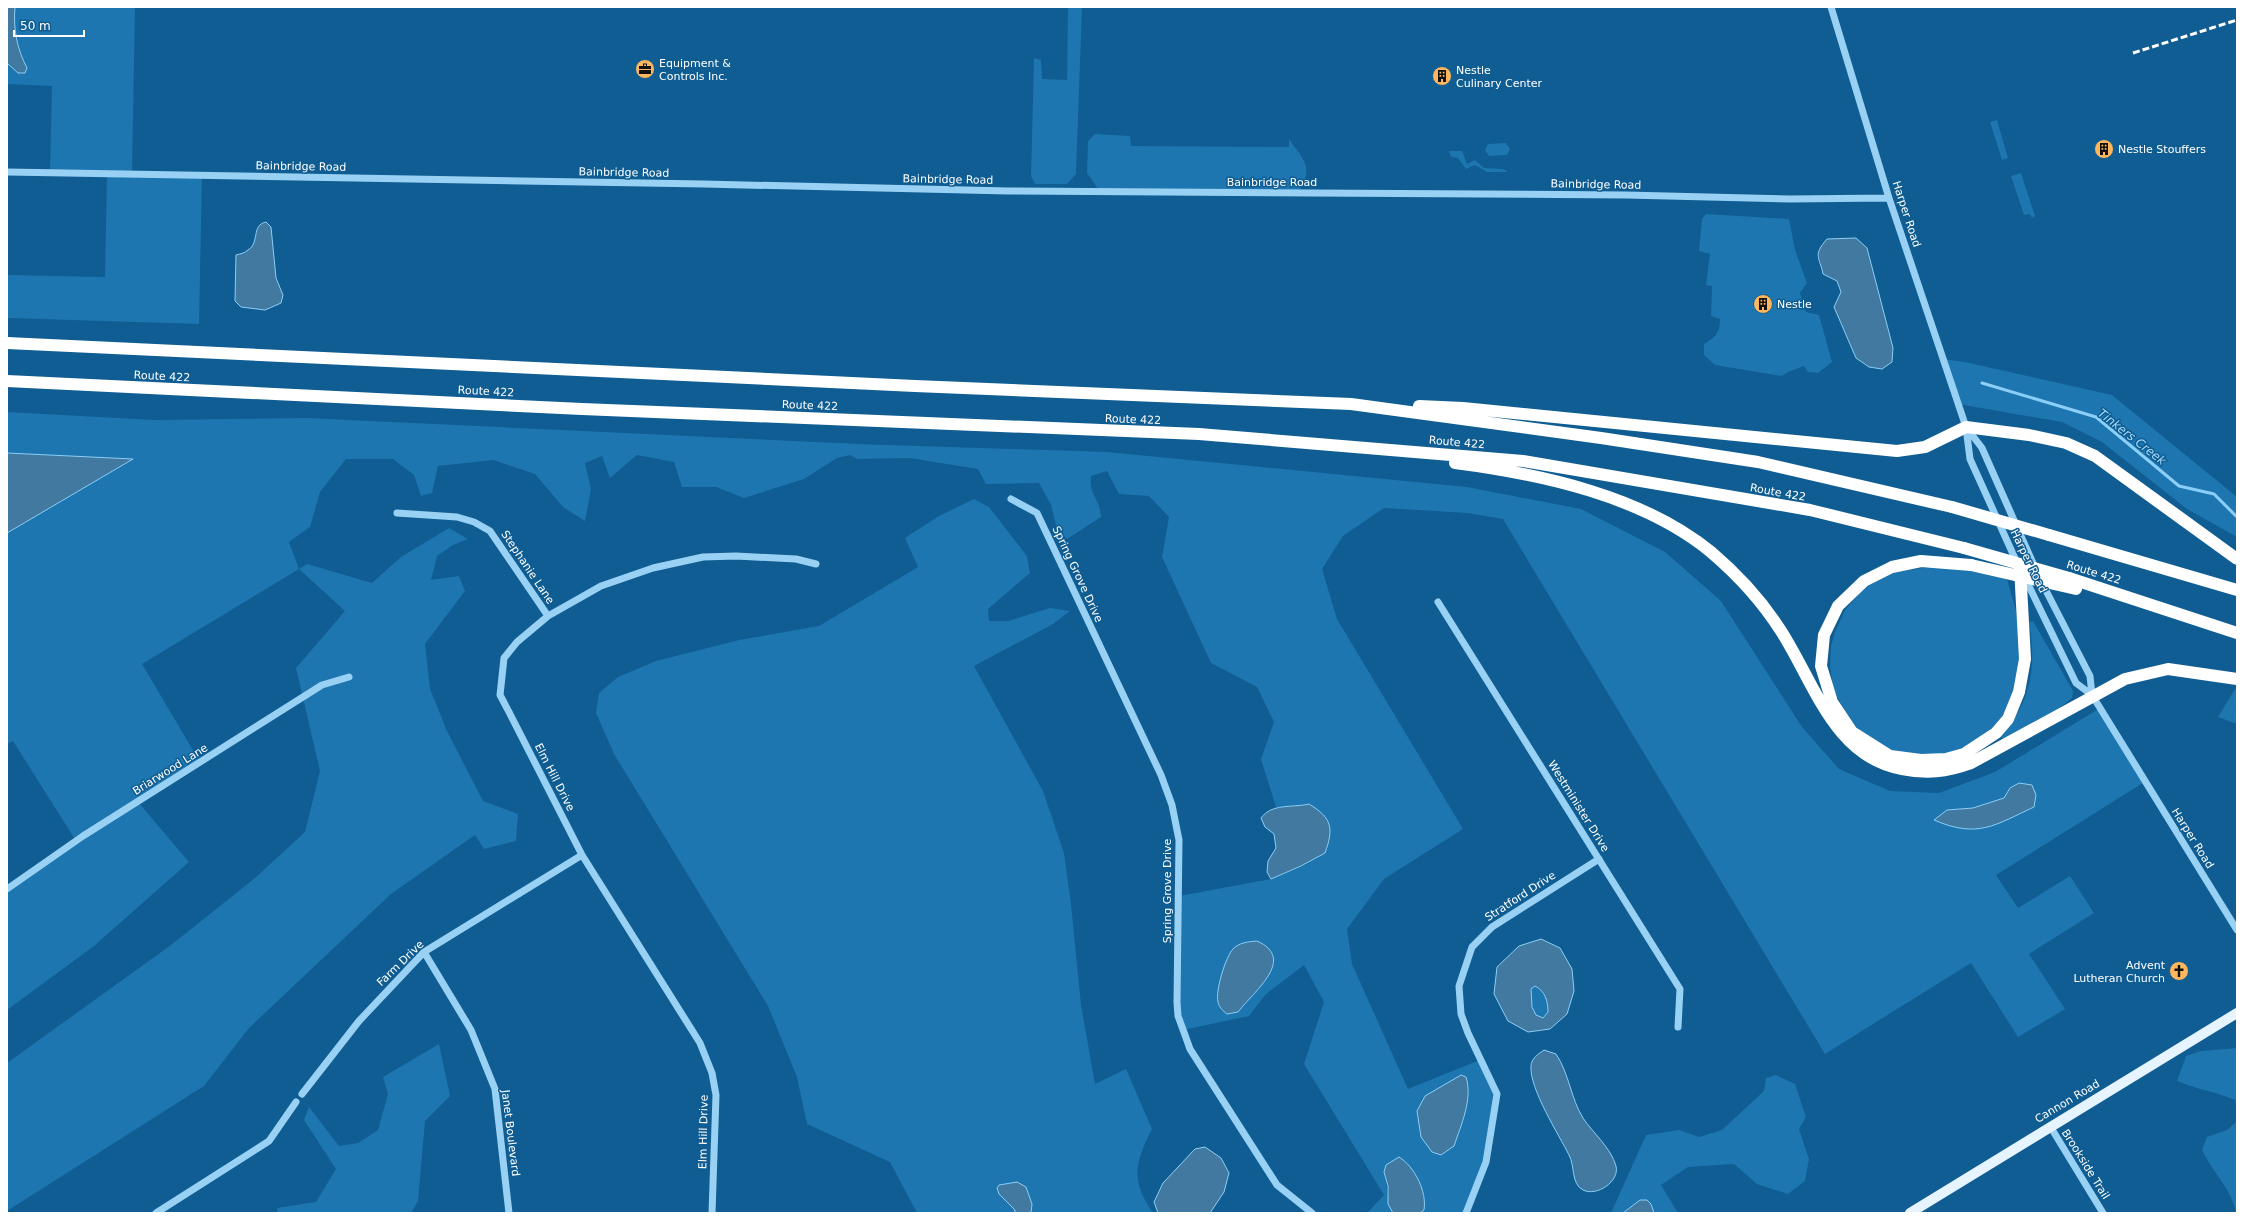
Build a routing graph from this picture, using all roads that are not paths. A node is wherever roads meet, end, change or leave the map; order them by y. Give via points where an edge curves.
1 (1831, 7) edge
2 (7, 172) edge
3 (1890, 198) junction
4 (7, 344) edge
5 (7, 381) edge
6 (1351, 404) junction
7 (1966, 427) junction
8 (1282, 441) junction
9 (1011, 499) dead end
10 (397, 514) dead end
11 (2237, 559) edge
12 (816, 564) dead end
13 (2020, 568) junction
14 (2237, 590) edge
15 (2139, 600) junction
16 (1438, 602) dead end
17 (548, 616) junction
18 (2237, 633) edge
19 (350, 677) dead end
20 (2237, 679) edge
21 (2092, 695) junction
22 (582, 855) junction
23 (1599, 859) junction
24 (7, 889) edge
25 (2237, 930) edge
26 (424, 952) junction
27 (2237, 1013) edge
28 (1678, 1027) dead end
29 (302, 1094) dead end
30 (296, 1102) dead end
31 (2050, 1126) junction
32 (156, 1213) edge
33 (509, 1213) edge
34 (712, 1213) edge
35 (1312, 1213) edge
36 (1466, 1213) edge
37 (1910, 1213) edge
38 (2103, 1213) edge

1 - 3 street, Harper Road
2 - 3 street, Bainbridge Road via 1008,191
3 - 7 street, Harper Road
4 - 6 highway, Route 422
5 - 8 highway, Route 422 via 582,409 1199,434
6 - 7 highway via 1464,408 1897,451 1925,447
6 - 14 highway, Route 422, bridge via 1758,462 1952,507
7 - 11 highway via 2029,435 2066,443 2095,456
7 - 13 street, Harper Road via 1970,459
7 - 21 street, Harper Road via 1982,448 2046,592 2090,676
8 - 15 highway, Route 422, bridge via 1524,461 1810,510 1964,548
8 - 21 highway via 1494,468 1614,498 1639,508 1678,529 1721,561 1742,581 1782,632 1835,726 1855,748 1891,767 1934,773 1971,763
9 - 35 street, Spring Grove Drive via 1037,513 1161,775 1172,805 1180,840 1178,1016 1187,1042 1277,1185
10 - 17 street, Stephanie Lane via 457,517 474,522 490,531
12 - 17 street, Elm Hill Drive via 796,559 736,556 703,558 653,568 601,586
13 - 15 highway, bridge via 2025,659 2019,692 2008,719 1996,732 1964,754 1946,759 1921,760 1890,756 1852,732 1832,702 1821,666 1824,635 1838,606 1864,581 1892,567 1921,561 1970,565 2076,589
13 - 21 street, Harper Road via 2076,683
15 - 18 highway, Route 422
16 - 23 street, Westminister Drive
17 - 22 street, Elm Hill Drive via 517,642 504,658 500,695
19 - 24 street, Briarwood Lane via 322,685 83,836
20 - 21 highway via 2168,669 2125,679
21 - 25 street, Harper Road
22 - 26 street, Farm Drive
22 - 34 street, Elm Hill Drive via 700,1043 712,1073 716,1095
23 - 28 street, Westminister Drive via 1680,989
23 - 36 street, Stratford Drive via 1492,927 1472,947 1459,986 1461,1014 1497,1094 1486,1162
26 - 29 street, Farm Drive via 359,1021
26 - 33 street, Janet Boulevard via 471,1030 495,1089
27 - 31 main road, Cannon Road
30 - 32 street via 269,1141
31 - 37 main road, Cannon Road
31 - 38 street, Brookside Trail

